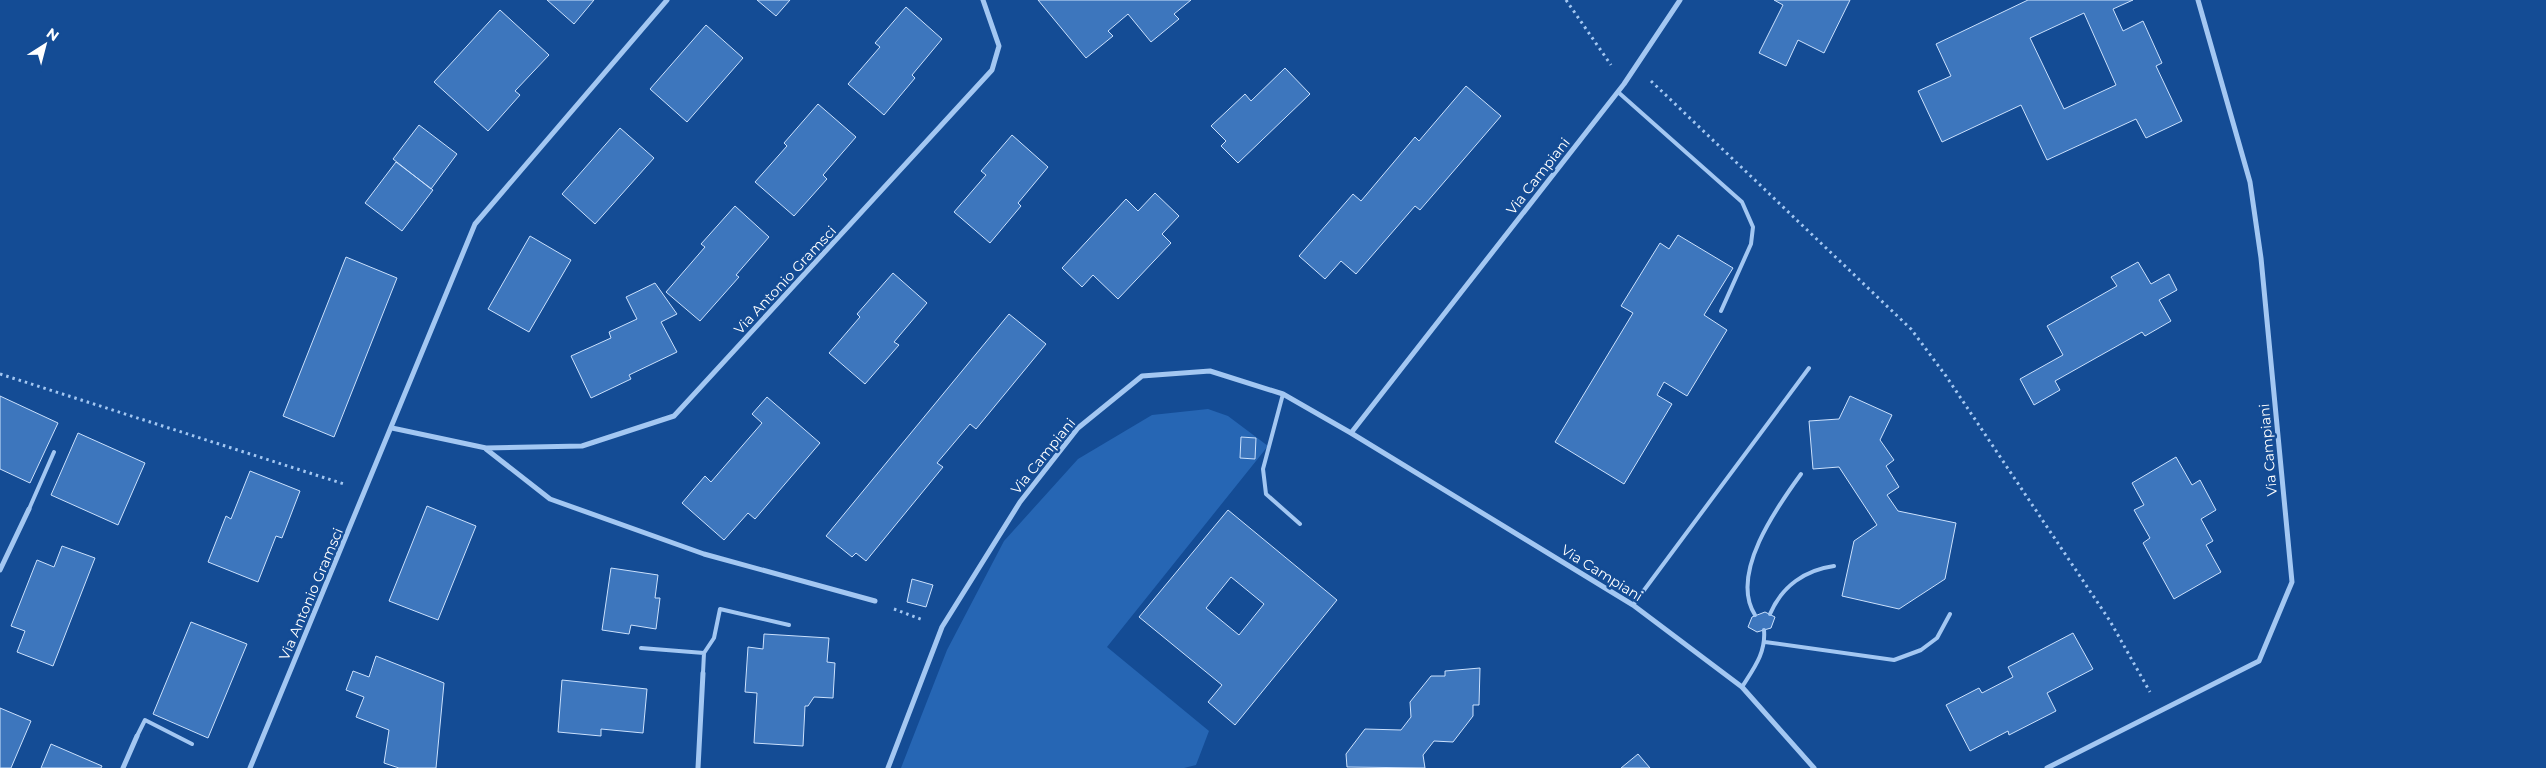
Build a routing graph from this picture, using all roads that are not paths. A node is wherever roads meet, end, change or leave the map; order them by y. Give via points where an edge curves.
1 (667, 0) edge
2 (983, 0) edge
3 (1680, 0) edge
4 (2198, 0) edge
5 (1618, 92) junction
6 (1721, 311) dead end
7 (1809, 368) dead end
8 (1283, 394) junction
9 (392, 428) junction
10 (1350, 433) junction
11 (486, 448) junction
12 (54, 452) dead end
13 (1801, 474) dead end
14 (29, 509) joint
15 (1300, 524) dead end
16 (1834, 566) dead end
17 (0, 570) edge
18 (875, 601) road end
19 (1633, 605) junction
20 (1770, 614) dead end
21 (1950, 614) dead end
22 (1755, 615) dead end
23 (789, 625) dead end
24 (1764, 630) dead end
25 (1765, 642) junction
26 (641, 648) dead end
27 (704, 653) junction
28 (703, 673) joint
29 (1742, 687) junction
30 (137, 736) joint
31 (192, 744) dead end
32 (123, 768) edge
33 (250, 768) edge
34 (698, 768) edge
35 (888, 768) edge
36 (1814, 768) edge
37 (2047, 768) edge

1 - 9 street, Via Antonio Gramsci via 475,224
2 - 11 street, Via Antonio Gramsci via 999,46 992,70 674,416 582,446
3 - 5 street, Via Campiani
4 - 37 street, Via Campiani via 2250,182 2261,258 2292,582 2259,661
5 - 6 lane via 1742,202 1753,227 1751,244
5 - 10 street, Via Campiani
7 - 19 lane
8 - 10 street, Via Campiani
8 - 15 lane via 1263,469 1266,494
8 - 35 street, Via Campiani via 1210,371 1142,376 1078,428 1020,502 942,627
9 - 11 street, Via Antonio Gramsci
9 - 33 street, Via Antonio Gramsci
10 - 19 street, Via Campiani
11 - 18 street, Via Antonio Gramsci via 550,499 704,554
12 - 14 lane
13 - 22 lane via 1775,510 1748,574 1748,604
14 - 17 street
16 - 20 lane via 1808,571 1788,588
19 - 29 street, Via Campiani
21 - 25 lane via 1937,638 1921,650 1894,660
23 - 27 lane via 720,609 714,638
24 - 25 lane
25 - 29 lane via 1760,658
26 - 27 lane
27 - 28 lane
28 - 34 street
29 - 36 street, Via Campiani
30 - 31 lane via 145,720
30 - 32 street

